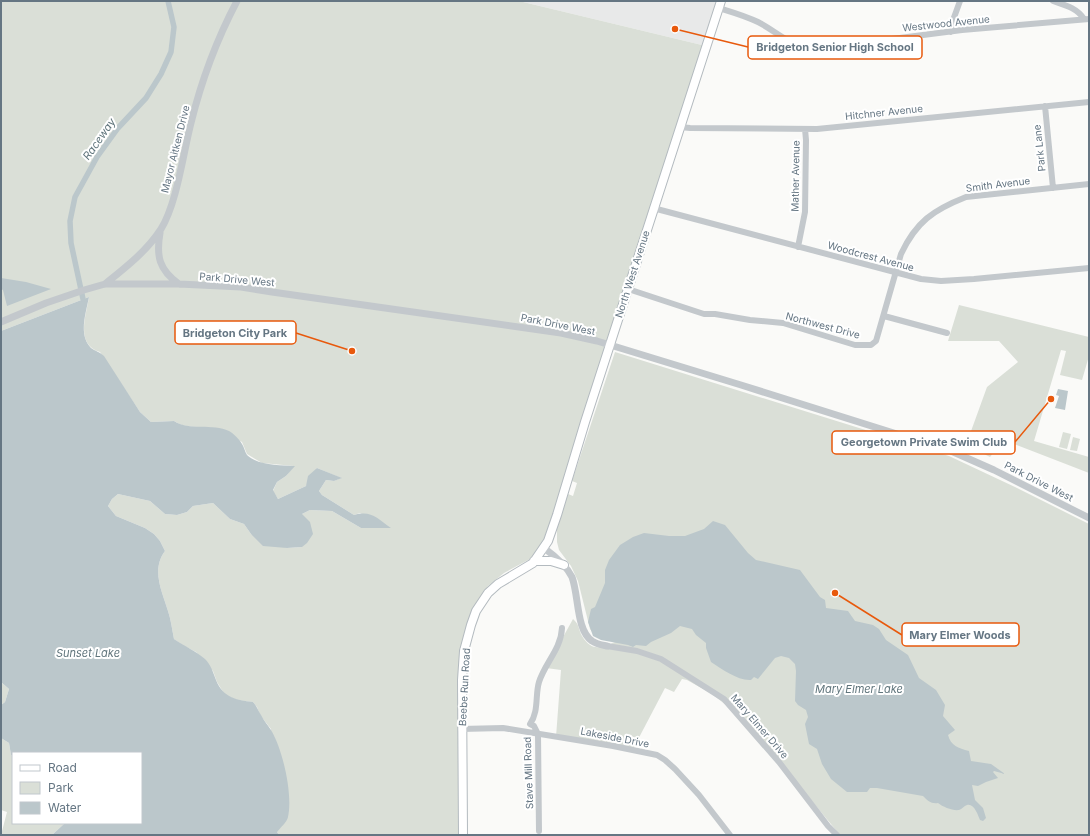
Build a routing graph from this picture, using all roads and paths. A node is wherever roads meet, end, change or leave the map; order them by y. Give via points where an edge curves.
1 (237, 1) edge
2 (960, 1) edge
3 (1053, 1) edge
4 (720, 5) edge
5 (1086, 19) edge
6 (951, 32) junction
7 (1089, 102) edge
8 (1045, 106) junction
9 (680, 127) junction
10 (805, 129) junction
11 (1089, 184) edge
12 (1053, 188) junction
13 (654, 208) junction
14 (160, 231) junction
15 (798, 247) junction
16 (1089, 268) edge
17 (895, 273) junction
18 (105, 284) junction
19 (179, 284) junction
20 (628, 289) junction
21 (884, 316) junction
22 (1, 322) edge
23 (947, 332) dead end
24 (610, 345) junction
25 (1089, 518) edge
26 (544, 548) junction
27 (534, 561) junction
28 (564, 565) junction
29 (562, 628) dead end
30 (606, 646) joint
31 (461, 729) junction
32 (538, 734) junction
33 (539, 831) dead end
34 (462, 835) edge
35 (730, 835) edge
36 (836, 835) edge

1 - 14 street, Mayor Aitken Drive via 202,84 175,194
2 - 6 street
3 - 5 street via 1076,10
4 - 6 street, Westwood Avenue via 807,49
4 - 9 main road, North West Avenue
5 - 6 street, Westwood Avenue
7 - 8 street, Hitchner Avenue
8 - 10 street, Hitchner Avenue
8 - 12 street, Park Lane
9 - 10 street, Hitchner Avenue
9 - 13 main road, North West Avenue
10 - 15 street, Mather Avenue via 805,212
11 - 12 street, Smith Avenue
12 - 17 street, Smith Avenue via 966,197 940,208 911,236 901,254
13 - 15 street, Woodcrest Avenue
13 - 20 main road, North West Avenue
14 - 18 street, Mayor Aitken Drive via 145,249
14 - 19 street via 159,259 168,276
15 - 17 street, Woodcrest Avenue
16 - 17 street, Woodcrest Avenue via 940,281
17 - 21 street, Smith Avenue
18 - 19 street, Park Drive West
18 - 22 street, Park Drive West via 75,292
19 - 24 street, Park Drive West via 241,288 480,320 561,333
20 - 21 street, Northwest Drive via 699,312 783,323 860,346 873,344
20 - 24 main road, North West Avenue
21 - 23 street
24 - 25 street, Park Drive West via 951,451
24 - 26 main road, North West Avenue via 557,515
26 - 27 main road, Beebe Run Road
26 - 28 street, Mary Elmer Drive
27 - 28 main road via 551,561
27 - 31 main road, Beebe Run Road via 498,584 484,598 476,612 464,651
28 - 30 street, Mary Elmer Drive via 576,590 584,632 592,642
29 - 32 street, Stave Mill Road via 560,642 538,687 534,717 530,724
30 - 36 street, Mary Elmer Drive via 637,651 661,659 724,699 779,762
31 - 32 street, Lakeside Drive via 503,728
31 - 34 main road, Beebe Run Road
32 - 33 street, Stave Mill Road
32 - 35 street, Lakeside Drive via 632,749 661,757 699,795

